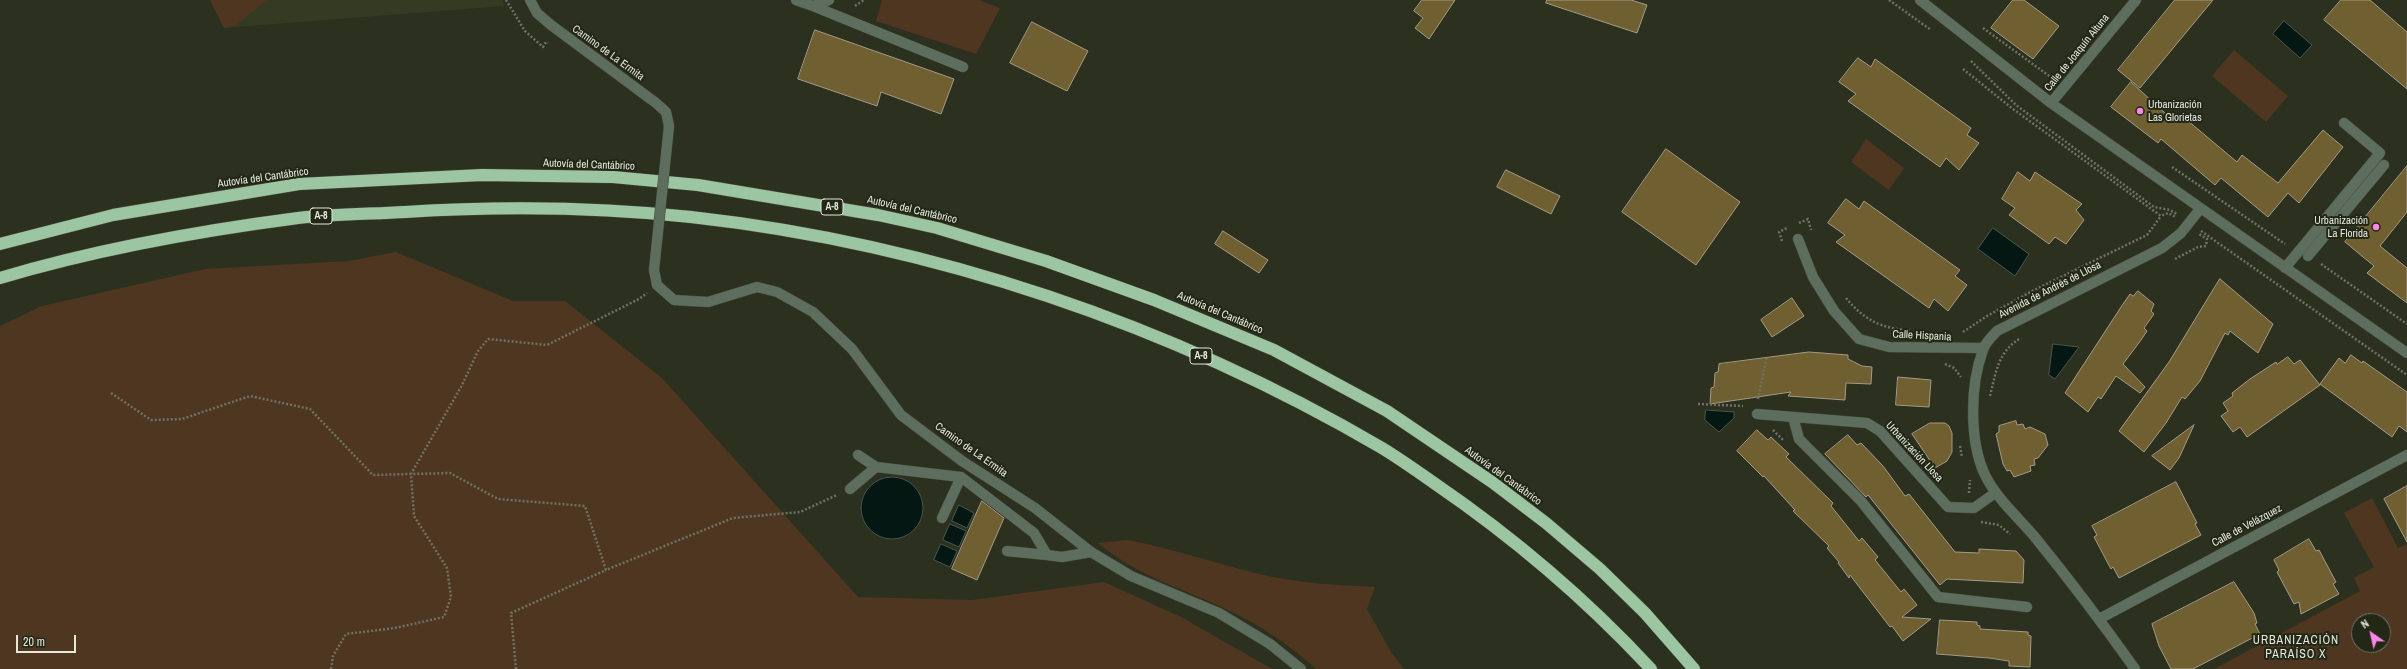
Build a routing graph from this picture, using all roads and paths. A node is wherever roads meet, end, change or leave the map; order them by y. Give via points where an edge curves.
1 (530, 0) edge
2 (796, 0) edge
3 (829, 0) edge
4 (1889, 0) edge
5 (1920, 0) edge
6 (2136, 0) edge
7 (813, 6) junction
8 (1981, 27) dead end
9 (1934, 32) dead end
10 (1965, 56) dead end
11 (963, 67) dead end
12 (1964, 69) dead end
13 (2064, 87) junction
14 (2051, 103) junction
15 (2344, 123) dead end
16 (2165, 163) dead end
17 (2384, 165) dead end
18 (2200, 209) junction
19 (2161, 216) junction
20 (2189, 225) junction
21 (1812, 235) dead end
22 (1798, 239) dead end
23 (2289, 242) dead end
24 (0, 244) edge
25 (2286, 244) junction
26 (1784, 246) dead end
27 (2298, 252) junction
28 (2308, 256) joint
29 (2170, 262) dead end
30 (2285, 268) junction
31 (0, 278) edge
32 (657, 285) junction
33 (1843, 294) dead end
34 (2407, 324) edge
35 (1911, 330) dead end
36 (1956, 332) dead end
37 (2022, 337) dead end
38 (1983, 348) junction
39 (2407, 353) edge
40 (1767, 356) dead end
41 (1939, 364) dead end
42 (2407, 375) edge
43 (1961, 379) dead end
44 (111, 393) dead end
45 (1990, 399) dead end
46 (1758, 401) junction
47 (1751, 402) dead end
48 (1746, 403) dead end
49 (1698, 404) dead end
50 (1763, 404) dead end
51 (1743, 406) junction
52 (1742, 413) dead end
53 (1757, 414) dead end
54 (1793, 417) junction
55 (1770, 427) dead end
56 (1960, 444) dead end
57 (1789, 446) dead end
58 (858, 455) dead end
59 (2407, 455) edge
60 (1962, 458) dead end
61 (876, 467) junction
62 (411, 474) junction
63 (961, 477) junction
64 (1970, 479) dead end
65 (850, 489) joint
66 (1995, 493) junction
67 (1964, 498) dead end
68 (942, 518) dead end
69 (1976, 522) dead end
70 (2012, 536) dead end
71 (1007, 551) dead end
72 (1091, 552) junction
73 (1048, 555) junction
74 (606, 570) junction
75 (2027, 607) dead end
76 (2099, 619) junction
77 (331, 669) edge
78 (516, 669) edge
79 (1300, 669) edge
80 (1651, 669) edge
81 (1694, 669) edge
82 (2135, 669) edge

1 - 32 street, Camino de La Ermita, bridge via 537,13 551,26 666,112 669,126 654,270
2 - 7 street
3 - 7 street
4 - 9 path
5 - 14 street
6 - 13 street, Calle de Joaquín Altuna
7 - 11 street
8 - 13 path
10 - 20 path via 2016,105 2154,207 2170,210
12 - 19 path via 2013,109
13 - 14 street, Calle de Joaquín Altuna
14 - 18 street
15 - 27 street via 2380,152
16 - 25 path
17 - 28 street
18 - 20 street, Avenida de Andrés de Llosa
18 - 30 street
19 - 20 path via 2168,213
19 - 36 path via 2147,235 2032,291 1963,332
20 - 29 path via 2206,239 2206,246 2198,247
20 - 38 street, Avenida de Andrés de Llosa via 2162,248 1997,331
20 - 42 path
21 - 26 path via 1808,220 1779,232
22 - 38 street, Calle Hispania via 1813,277 1834,311 1859,339 1889,346
23 - 25 path
24 - 81 highway, Autovía del Cantábrico / A-8 via 113,215 299,184 482,175 613,177 698,185 878,215 937,228 1046,260 1154,300 1274,350 1387,411 1492,482 1564,538 1645,613
25 - 27 path
27 - 30 street
28 - 34 path
30 - 39 street
31 - 80 highway, A-8 via 122,247 301,218 482,207 609,211 693,217 809,235 961,269 1068,303 1174,344 1281,393 1386,450 1483,517 1581,598
32 - 62 path via 639,299 547,345 488,339 478,351
32 - 72 street, Camino de La Ermita via 674,300 708,302 757,287 777,292 813,312 852,349 901,415 962,461 1035,508
33 - 35 path via 1871,322 1896,330
37 - 45 path via 2010,344 2002,357
38 - 66 street, Avenida de Andrés de Llosa via 1974,401 1975,446
40 - 46 path
41 - 43 path via 1954,368
44 - 62 path via 151,420 182,419 250,396 310,409 373,475
46 - 47 path
46 - 50 path
48 - 51 path
49 - 51 path
51 - 52 path
53 - 54 street, Urbanización Llosa
54 - 66 street, Urbanización Llosa via 1867,423 1880,431 1948,507 1974,508
54 - 75 street via 1799,439 1860,501 1938,597
55 - 57 path
56 - 60 path
58 - 61 street
59 - 76 street, Calle de Velázquez
61 - 63 street
61 - 65 street
62 - 74 path via 450,473 498,499 585,506
62 - 77 path via 414,516 447,568 451,597 444,617 395,628 346,634 333,656
63 - 68 street
63 - 73 street via 1034,533
64 - 67 path via 1969,494
65 - 74 path via 800,512 733,518
66 - 76 street, Avenida de Andrés de Llosa via 2034,535
69 - 70 path via 1999,525
71 - 73 street
72 - 73 street via 1062,557
72 - 79 street, Camino de La Ermita via 1131,576 1219,613 1270,644
74 - 78 path via 511,613
76 - 82 street, Avenida de Andrés de Llosa

